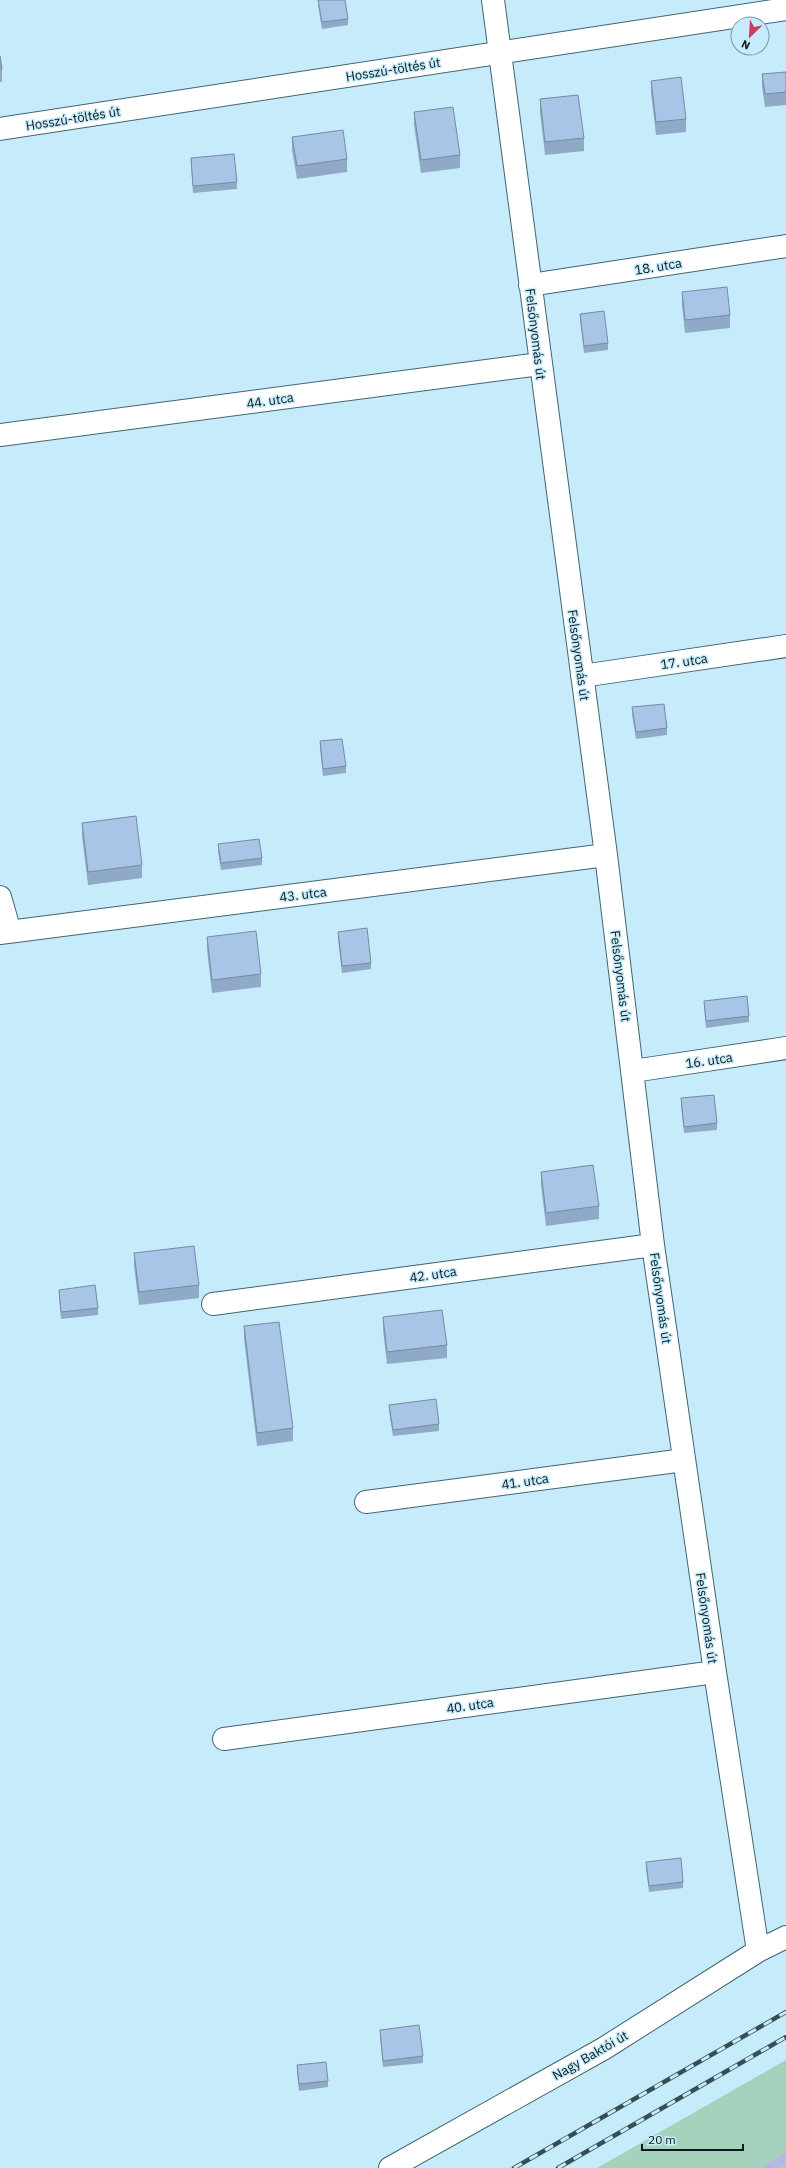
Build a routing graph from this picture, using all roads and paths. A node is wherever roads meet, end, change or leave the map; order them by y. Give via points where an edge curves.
1 (493, 0) edge
2 (786, 9) edge
3 (499, 53) junction
4 (0, 129) edge
5 (786, 246) edge
6 (530, 285) junction
7 (540, 364) junction
8 (0, 435) edge
9 (786, 646) edge
10 (582, 676) junction
11 (606, 855) junction
12 (0, 897) edge
13 (5, 933) edge
14 (786, 1048) edge
15 (633, 1071) junction
16 (653, 1245) junction
17 (213, 1304) dead end
18 (684, 1460) junction
19 (366, 1502) dead end
20 (715, 1672) junction
21 (224, 1739) dead end
22 (786, 1937) edge
23 (758, 1951) junction
24 (390, 2168) edge

1 - 3 street, Felsőnyomás út
2 - 3 street, Hosszú-töltés út
3 - 4 street, Hosszú-töltés út
3 - 6 street, Felsőnyomás út
5 - 6 street, 18. utca
6 - 7 street, Felsőnyomás út
7 - 8 street, 44. utca
7 - 10 street, Felsőnyomás út
9 - 10 street, 17. utca
10 - 11 street, Felsőnyomás út
11 - 13 street, 43. utca
11 - 15 street, Felsőnyomás út
12 - 13 street
14 - 15 street, 16. utca
15 - 16 street, Felsőnyomás út
16 - 17 street, 42. utca
16 - 18 street, Felsőnyomás út
18 - 19 street, 41. utca
18 - 20 street, Felsőnyomás út
20 - 21 street, 40. utca
20 - 23 street, Felsőnyomás út
22 - 23 street, Nagy Baktói út
23 - 24 street, Nagy Baktói út via 603,2049

